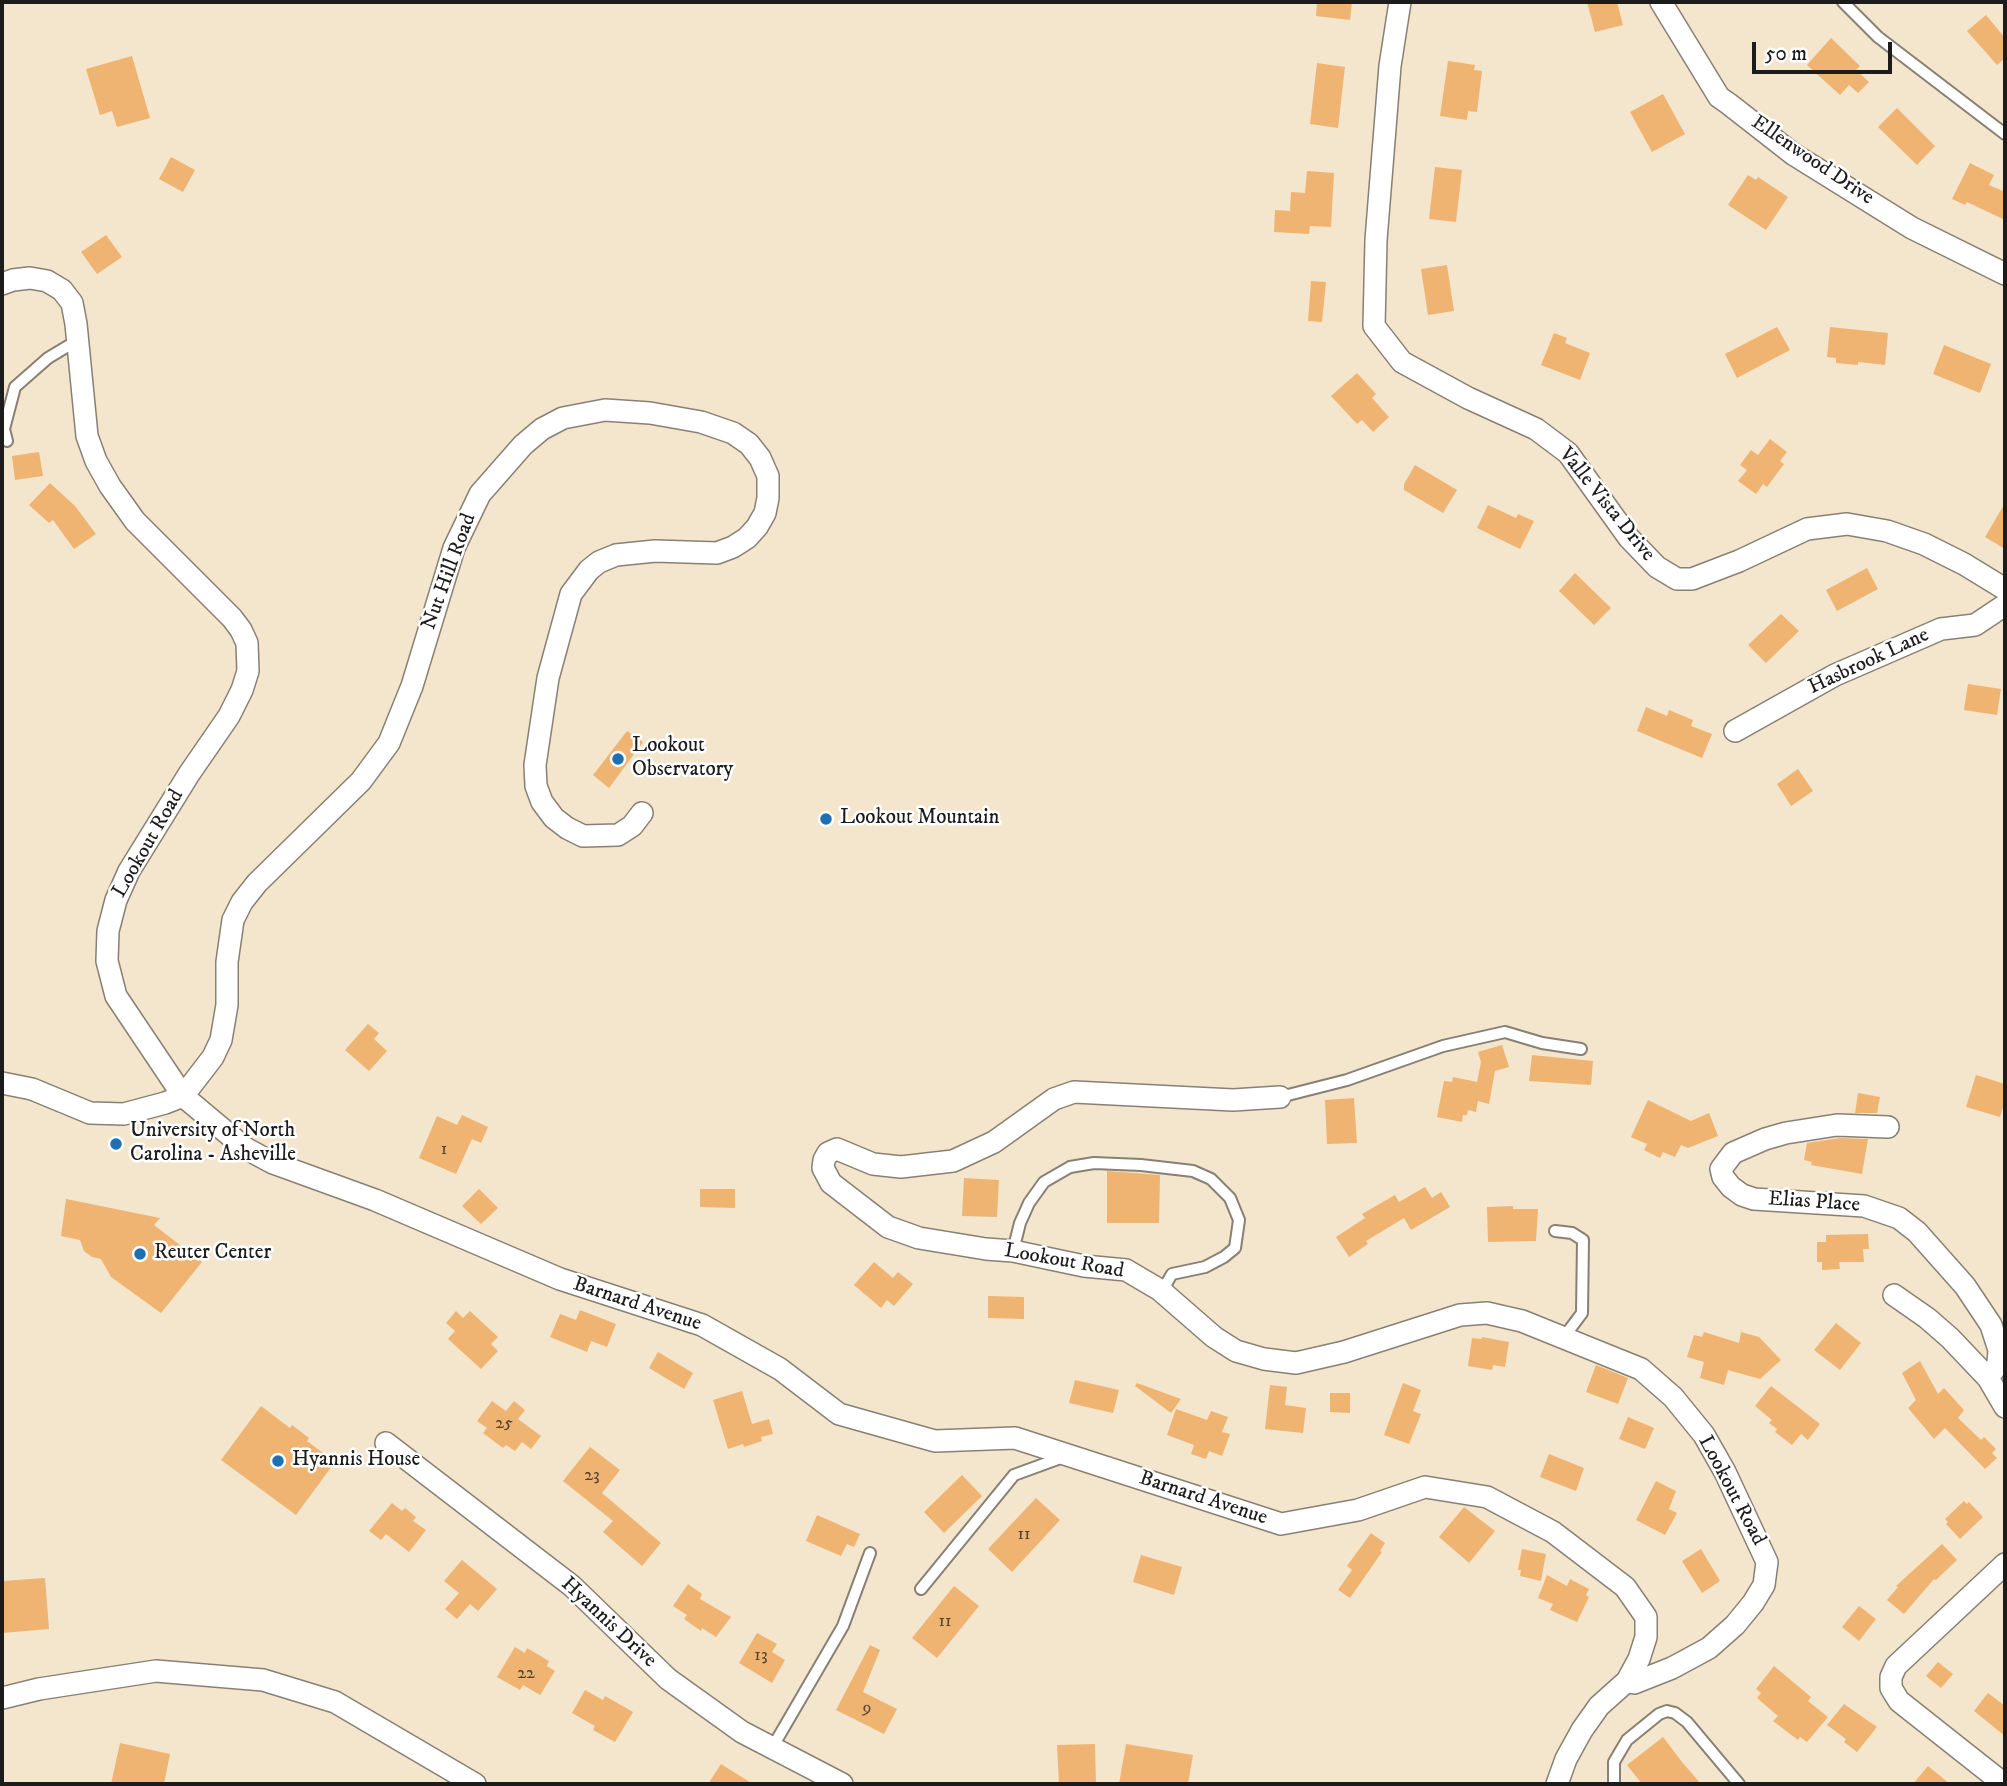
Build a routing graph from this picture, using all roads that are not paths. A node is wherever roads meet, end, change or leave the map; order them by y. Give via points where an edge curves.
1 (1400, 2) edge
2 (1661, 2) edge
3 (1843, 2) edge
4 (2005, 134) edge
5 (2005, 274) edge
6 (2, 284) edge
7 (78, 340) junction
8 (7, 440) dead end
9 (2005, 589) edge
10 (2005, 605) edge
11 (1735, 731) dead end
12 (642, 813) dead end
13 (1581, 1049) dead end
14 (2, 1083) edge
15 (183, 1096) junction
16 (1280, 1097) joint
17 (1888, 1127) dead end
18 (1555, 1231) dead end
19 (1013, 1251) junction
20 (560, 1279) joint
21 (1894, 1295) dead end
22 (1169, 1299) junction
23 (1564, 1337) junction
24 (1988, 1378) junction
25 (2005, 1407) edge
26 (386, 1443) dead end
27 (1069, 1455) junction
28 (870, 1553) dead end
29 (2005, 1564) edge
30 (921, 1590) dead end
31 (1626, 1681) junction
32 (2, 1698) edge
33 (772, 1748) junction
34 (475, 1784) edge
35 (842, 1784) edge
36 (1557, 1784) edge
37 (1614, 1784) edge
38 (1740, 1784) edge
39 (2004, 1784) edge

1 - 9 street, Valle Vista Drive via 1390,66 1376,240 1374,326 1402,362 1536,429 1569,453 1629,538 1657,567 1677,579 1692,579 1740,561 1807,529 1847,524 1924,544
2 - 5 street, Ellenwood Drive via 1719,97 1793,153 1912,228
3 - 4 lane via 1878,37
6 - 7 street, Lookout Road via 30,278 62,290 72,303
7 - 8 lane via 48,358 15,387 4,429
7 - 15 street, Lookout Road via 88,436 105,478 135,521 232,618 249,656 242,690 229,716 129,871 108,931 107,961 116,996
10 - 11 street, Hasbrook Lane via 1975,625 1941,629 1835,675
12 - 15 street, Nut Hill Road via 618,835 583,836 554,818 536,786 548,678 571,594 589,570 616,555 716,553 733,547 752,533 765,513 768,476 749,444 733,433 650,413 583,412 532,437 480,494 454,548 412,686 389,743 361,781 257,883 233,920 221,1040
13 - 16 lane via 1505,1032 1443,1046 1347,1080
14 - 15 street via 32,1089 90,1113 124,1114
15 - 20 street, Lookout Road via 245,1148 273,1163 375,1200
16 - 19 street, Lookout Road via 1233,1100 1074,1092 1054,1099 994,1142 953,1161 882,1165 837,1149 824,1160 831,1183 888,1227 919,1238
17 - 24 street, Elias Place via 1838,1125 1765,1139 1733,1153 1721,1169 1723,1177 1742,1195 1754,1199 1864,1206 1908,1225 1936,1251 1991,1325 1999,1350 1998,1364
18 - 23 lane via 1583,1240 1582,1313
19 - 22 street, Lookout Road via 1126,1270
19 - 22 lane via 1029,1203 1044,1182 1070,1167 1094,1163 1193,1171 1211,1179 1230,1198 1239,1220 1235,1248 1205,1267 1172,1274 1166,1284
20 - 27 street, Barnard Avenue via 702,1325 780,1369 839,1414 935,1441 1015,1438
21 - 24 street via 1950,1338
22 - 23 street, Lookout Road via 1236,1351 1296,1363 1460,1315 1488,1314 1522,1321
23 - 31 street, Lookout Road via 1641,1369 1673,1396 1704,1435 1725,1472 1767,1562 1764,1586 1753,1603 1709,1648 1672,1668 1634,1683
24 - 25 street
26 - 33 street, Hyannis Drive via 572,1586 668,1679
27 - 30 lane via 1014,1475
27 - 31 street, Barnard Avenue via 1281,1524 1358,1510 1425,1487 1487,1497 1553,1532 1625,1587 1646,1616 1646,1637
28 - 33 lane via 843,1626
29 - 39 street via 1896,1666 1891,1677 1899,1702
31 - 36 street, Barnard Avenue via 1599,1706 1566,1759
32 - 34 street via 156,1671 263,1680 335,1702
33 - 35 street, Hyannis Drive
37 - 38 lane via 1614,1762 1627,1740 1667,1711 1687,1722

